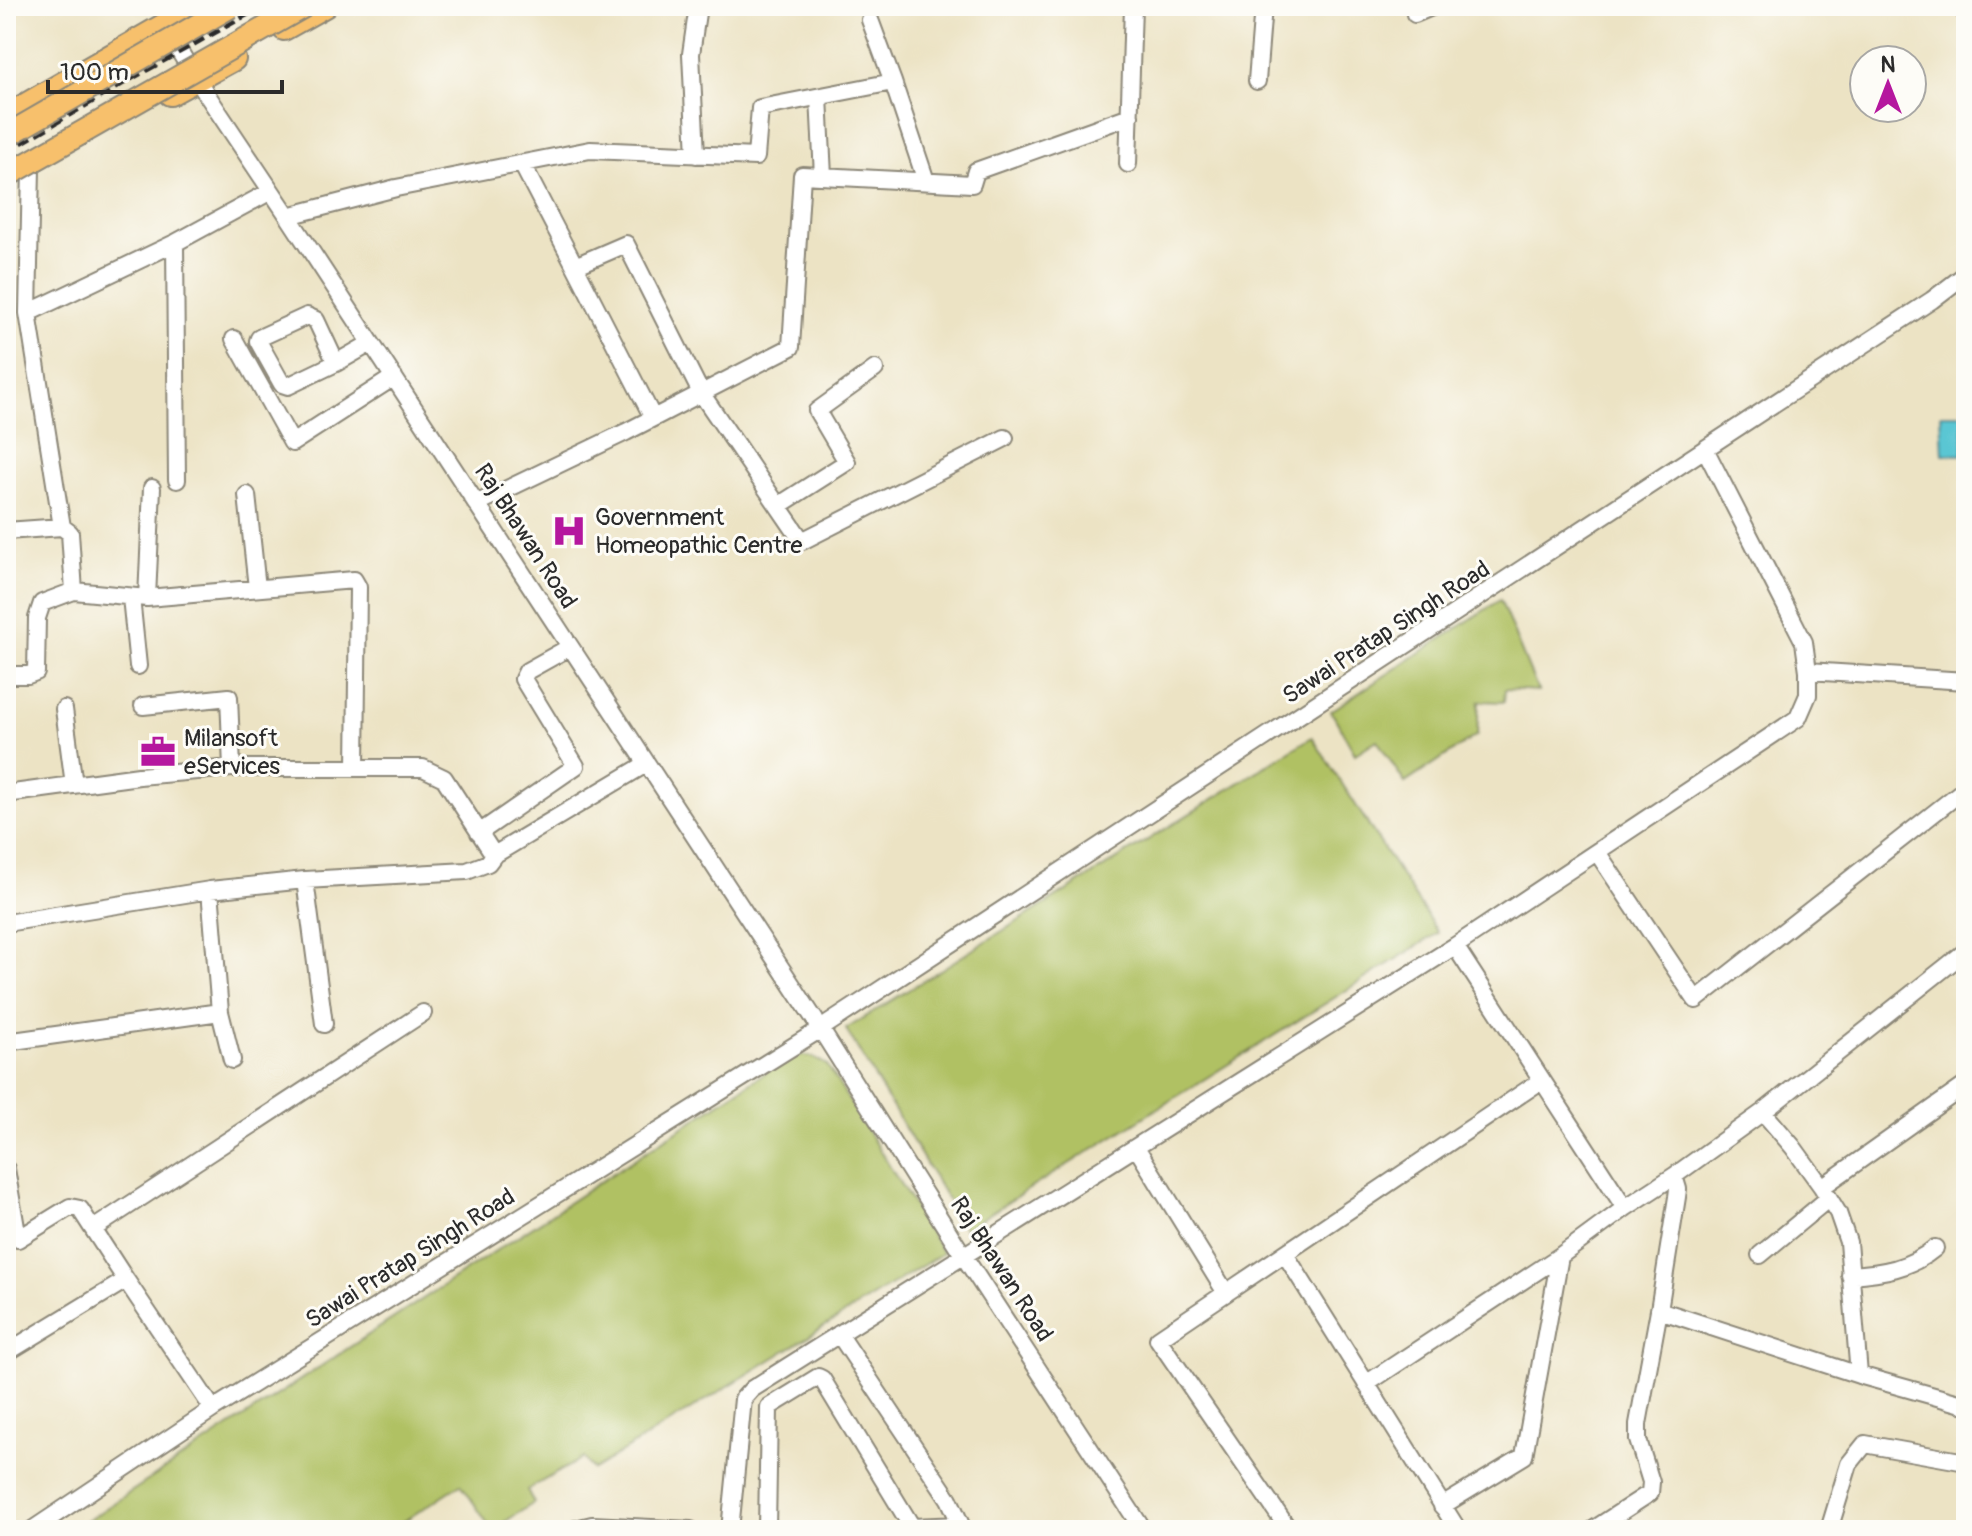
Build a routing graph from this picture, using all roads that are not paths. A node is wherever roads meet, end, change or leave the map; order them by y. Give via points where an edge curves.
1 (197, 6) edge
2 (231, 6) edge
3 (304, 6) edge
4 (325, 6) edge
5 (698, 6) edge
6 (1133, 6) edge
7 (1263, 6) edge
8 (1434, 6) edge
9 (1962, 6) edge
10 (1415, 14) dead end
11 (1966, 14) edge
12 (870, 20) dead end
13 (164, 25) junction
14 (197, 80) junction
15 (1257, 81) dead end
16 (893, 82) junction
17 (819, 97) junction
18 (6, 116) edge
19 (1130, 116) junction
20 (6, 136) edge
21 (696, 155) junction
22 (522, 164) junction
23 (1128, 164) dead end
24 (31, 168) junction
25 (6, 176) edge
26 (823, 176) junction
27 (926, 181) junction
28 (6, 182) edge
29 (271, 191) junction
30 (288, 216) junction
31 (175, 243) junction
32 (575, 266) junction
33 (1966, 274) edge
34 (28, 313) junction
35 (234, 339) dead end
36 (371, 343) junction
37 (336, 363) junction
38 (875, 369) dead end
39 (394, 377) junction
40 (701, 393) junction
41 (653, 418) junction
42 (1005, 438) dead end
43 (1705, 449) junction
44 (177, 480) dead end
45 (152, 488) dead end
46 (247, 495) dead end
47 (476, 504) junction
48 (778, 506) junction
49 (62, 527) junction
50 (6, 531) edge
51 (257, 588) junction
52 (74, 591) junction
53 (139, 598) junction
54 (570, 647) junction
55 (138, 666) dead end
56 (1808, 671) junction
57 (6, 675) edge
58 (1966, 681) edge
59 (143, 706) dead end
60 (64, 709) dead end
61 (646, 764) junction
62 (232, 768) junction
63 (356, 768) junction
64 (74, 785) junction
65 (1966, 788) edge
66 (6, 794) edge
67 (479, 833) junction
68 (1597, 852) junction
69 (494, 855) junction
70 (305, 880) junction
71 (210, 890) junction
72 (6, 923) edge
73 (1455, 946) junction
74 (1966, 951) edge
75 (220, 1012) junction
76 (423, 1013) dead end
77 (324, 1024) dead end
78 (821, 1027) junction
79 (6, 1042) edge
80 (232, 1060) dead end
81 (1542, 1080) junction
82 (1966, 1085) edge
83 (1763, 1112) junction
84 (1136, 1147) junction
85 (6, 1169) edge
86 (1674, 1176) junction
87 (1826, 1193) junction
88 (1625, 1208) junction
89 (93, 1229) junction
90 (12, 1243) edge
91 (1935, 1248) dead end
92 (1285, 1254) junction
93 (963, 1255) junction
94 (1760, 1255) dead end
95 (1560, 1256) junction
96 (1850, 1275) junction
97 (126, 1280) junction
98 (1226, 1293) junction
99 (1659, 1310) junction
100 (839, 1334) junction
101 (6, 1353) edge
102 (1859, 1375) junction
103 (1366, 1384) junction
104 (1966, 1405) edge
105 (213, 1409) junction
106 (1966, 1462) edge
107 (1442, 1506) junction
108 (961, 1528) edge
109 (912, 1529) edge
110 (32, 1530) edge
111 (572, 1530) edge
112 (673, 1530) edge
113 (691, 1530) edge
114 (730, 1530) edge
115 (767, 1530) edge
116 (1143, 1530) edge
117 (1289, 1530) edge
118 (1458, 1530) edge
119 (1593, 1530) edge
120 (1829, 1530) edge

1 - 13 highway
2 - 20 highway, bridge
3 - 25 highway, bridge
4 - 14 highway
5 - 21 street via 691,54
6 - 19 street
7 - 15 street
8 - 10 street
9 - 11 street
12 - 16 street
13 - 14 street, Raj Bhawan Road
13 - 18 highway
14 - 24 highway
14 - 29 street, Raj Bhawan Road
16 - 17 street
16 - 27 street
17 - 21 street via 760,108 756,157
17 - 26 street
19 - 23 street
19 - 27 street via 976,171 972,184
21 - 22 street via 590,150
22 - 30 street
22 - 32 street
24 - 28 highway
24 - 34 street
26 - 27 street
26 - 40 street via 802,175 791,347
29 - 30 street, Raj Bhawan Road
29 - 31 street
30 - 36 street, Raj Bhawan Road
31 - 34 street
31 - 44 street
32 - 40 street via 626,244
32 - 41 street
33 - 43 street, Sawai Pratap Singh Road
34 - 49 street
35 - 39 street via 292,443
36 - 37 street
36 - 39 street, Raj Bhawan Road
37 - 37 street via 284,386 258,341 312,317
38 - 48 street via 817,411 847,462
39 - 47 street, Raj Bhawan Road
40 - 41 street
40 - 48 street
41 - 47 street
42 - 48 street via 802,541
43 - 56 street via 1804,642
43 - 78 street, Sawai Pratap Singh Road
45 - 53 street
46 - 51 street
47 - 54 street, Raj Bhawan Road
49 - 50 street
49 - 52 street via 70,533
51 - 53 street
51 - 63 street via 348,579 358,587
52 - 53 street
52 - 57 street via 42,603 36,672
53 - 55 street
54 - 61 street, Raj Bhawan Road
54 - 67 street via 527,671 523,679 576,766
56 - 58 street
56 - 68 street via 1808,695 1798,718
59 - 62 street via 229,697
60 - 64 street
61 - 69 street
61 - 78 street, Raj Bhawan Road
62 - 63 street
62 - 64 street
63 - 67 street via 423,768 444,778
64 - 66 street
65 - 68 street via 1696,1000
67 - 69 street
68 - 73 street
69 - 70 street via 467,871
70 - 71 street
70 - 77 street
71 - 72 street
71 - 75 street
73 - 81 street
73 - 84 street
74 - 83 street
75 - 79 street
75 - 80 street
76 - 89 street
78 - 93 street, Raj Bhawan Road
78 - 105 street, Sawai Pratap Singh Road
81 - 88 street
81 - 92 street
82 - 87 street
83 - 86 street
83 - 87 street
84 - 93 street
84 - 98 street
85 - 90 street
86 - 88 street
86 - 99 street via 1677,1197
87 - 94 street
87 - 96 street via 1848,1242
88 - 95 street
89 - 90 street via 80,1209 70,1207
89 - 97 street
91 - 96 street via 1902,1267
92 - 98 street
92 - 103 street
93 - 100 street
93 - 116 street, Raj Bhawan Road
95 - 103 street
95 - 107 street via 1524,1456
96 - 102 street
97 - 101 street
97 - 105 street
98 - 117 street via 1158,1339
99 - 102 street
99 - 119 street via 1638,1424 1650,1493
100 - 108 street via 949,1499
100 - 114 street via 743,1399
102 - 104 street
103 - 107 street
105 - 110 street, Sawai Pratap Singh Road
106 - 120 street via 1865,1444 1849,1464
107 - 118 street
108 - 109 street
109 - 115 street via 818,1377 769,1407
111 - 112 street via 592,1525
112 - 113 street

